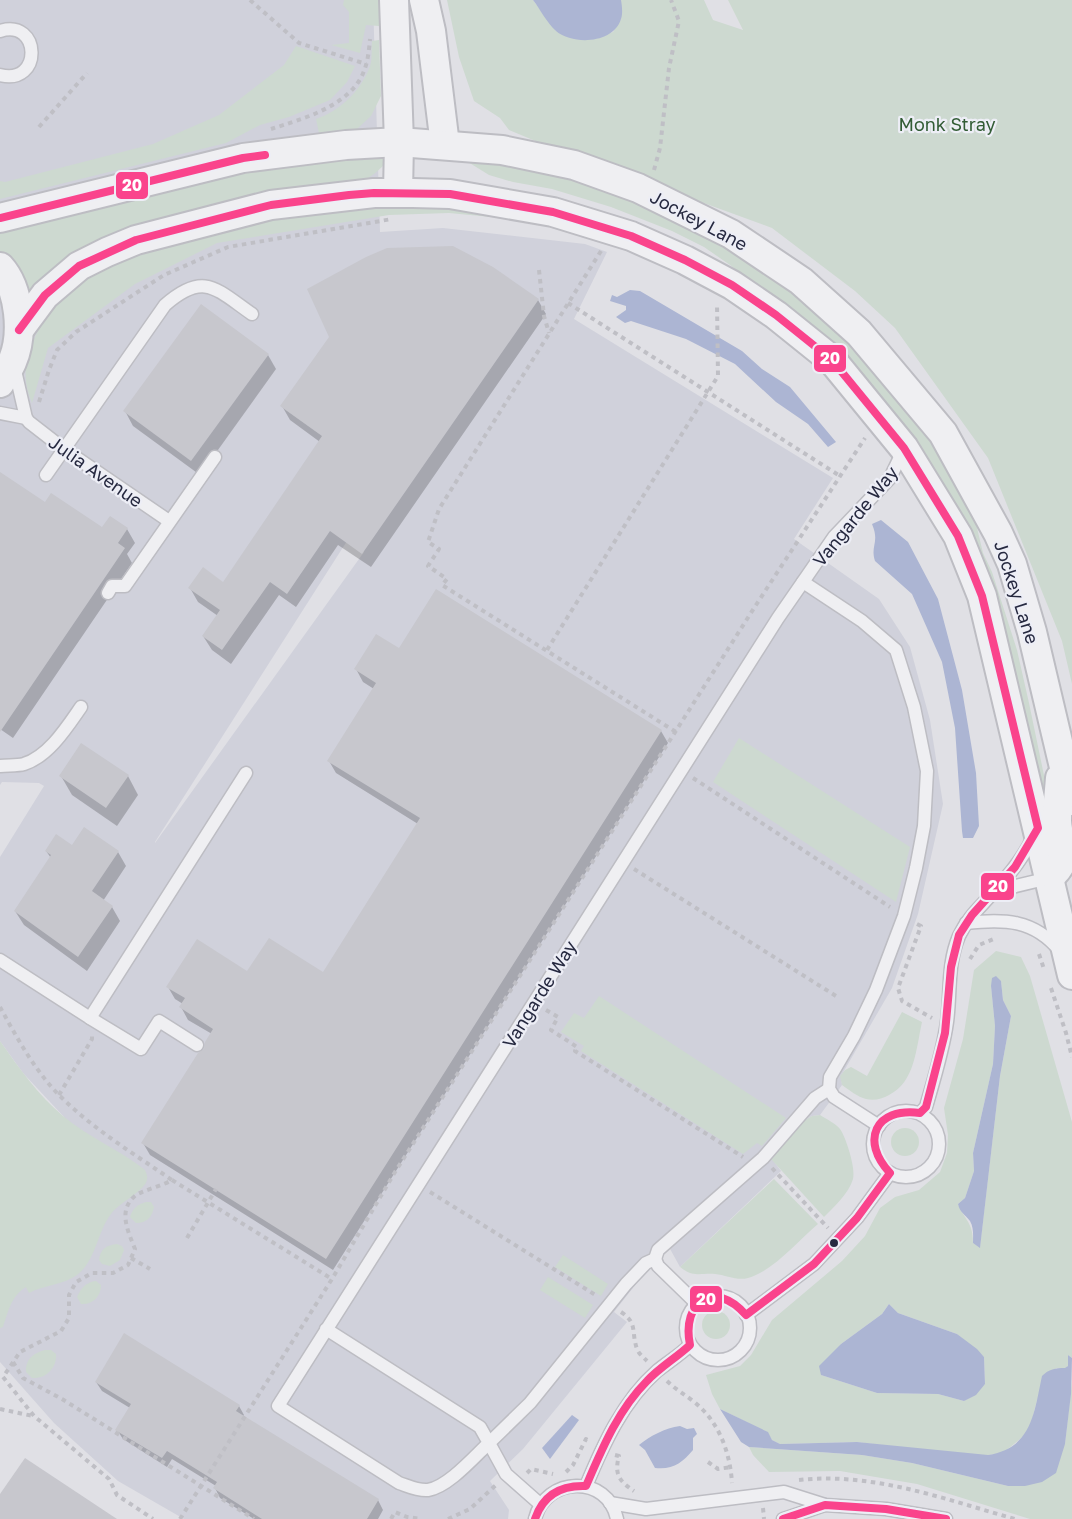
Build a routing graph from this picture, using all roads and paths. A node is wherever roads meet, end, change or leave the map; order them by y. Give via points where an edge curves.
1 (250, 0) edge
2 (394, 0) edge
3 (424, 0) edge
4 (672, 0) edge
5 (0, 31) edge
6 (371, 33) dead end
7 (366, 64) junction
8 (87, 73) dead end
9 (0, 75) edge
10 (39, 127) dead end
11 (266, 130) dead end
12 (399, 142) junction
13 (445, 145) junction
14 (648, 193) junction
15 (399, 206) junction
16 (0, 218) edge
17 (605, 246) dead end
18 (0, 267) edge
19 (539, 270) dead end
20 (725, 301) dead end
21 (568, 303) junction
22 (252, 314) dead end
23 (20, 330) junction
24 (549, 333) junction
25 (6, 372) edge
26 (708, 393) junction
27 (0, 413) edge
28 (28, 420) junction
29 (65, 450) junction
30 (215, 457) dead end
31 (899, 460) junction
32 (46, 475) dead end
33 (840, 476) junction
34 (172, 516) junction
35 (187, 519) dead end
36 (803, 582) junction
37 (108, 593) dead end
38 (547, 650) junction
39 (81, 707) dead end
40 (676, 732) junction
41 (1061, 752) junction
42 (660, 757) junction
43 (0, 766) edge
44 (681, 770) junction
45 (246, 773) dead end
46 (1072, 801) edge
47 (1038, 828) junction
48 (601, 848) junction
49 (623, 862) junction
50 (1049, 878) junction
51 (995, 891) junction
52 (904, 916) junction
53 (966, 923) junction
54 (997, 937) dead end
55 (0, 960) edge
56 (968, 967) dead end
57 (1070, 968) edge
58 (512, 990) junction
59 (836, 996) dead end
60 (533, 1003) junction
61 (0, 1008) edge
62 (90, 1018) junction
63 (947, 1020) junction
64 (197, 1045) dead end
65 (829, 1089) junction
66 (59, 1095) junction
67 (920, 1113) junction
68 (879, 1126) junction
69 (763, 1158) junction
70 (396, 1172) junction
71 (890, 1173) junction
72 (172, 1180) junction
73 (418, 1185) junction
74 (216, 1189) dead end
75 (208, 1202) junction
76 (187, 1238) dead end
77 (838, 1240) junction
78 (131, 1258) junction
79 (655, 1259) junction
80 (150, 1269) dead end
81 (332, 1279) junction
82 (610, 1304) junction
83 (697, 1304) junction
84 (746, 1315) junction
85 (327, 1329) junction
86 (690, 1345) junction
87 (13, 1361) junction
88 (656, 1371) junction
89 (2, 1375) edge
90 (0, 1409) edge
91 (34, 1416) junction
92 (489, 1443) junction
93 (708, 1462) dead end
94 (731, 1467) junction
95 (506, 1474) junction
96 (202, 1485) junction
97 (586, 1486) junction
98 (732, 1487) dead end
99 (610, 1503) junction
100 (540, 1504) junction
101 (825, 1505) junction
102 (153, 1519) edge
103 (180, 1519) edge
104 (255, 1519) edge
105 (391, 1519) edge
106 (421, 1519) edge
107 (448, 1519) edge
108 (535, 1519) edge
109 (617, 1519) edge
110 (783, 1519) edge
111 (946, 1519) edge

1 - 7 path via 298,43
2 - 12 street
3 - 13 street
4 - 14 path via 679,21 660,148
5 - 9 lane via 10,29 24,34 32,55 21,73
6 - 7 path
7 - 11 path via 348,93 326,110
8 - 10 path
12 - 13 street, Jockey Lane
12 - 15 street
12 - 16 street, Jockey Lane via 346,144 243,158
13 - 14 street, Jockey Lane via 502,150 574,165
14 - 41 street, Jockey Lane via 731,234 801,281 858,333 943,433 1012,564
15 - 23 street, Jockey Lane via 374,193 271,205 136,240 79,266 45,295
15 - 28 path via 340,226 228,247 164,275 76,332 57,350 38,405
15 - 31 street, Jockey Lane via 450,194 553,212 631,236 685,260 732,285 832,360
17 - 21 path
18 - 23 street via 16,299
19 - 24 path
20 - 26 path via 717,296 718,376
21 - 24 path
21 - 26 path
22 - 29 lane via 217,289 203,285 179,293 165,305
23 - 25 street
24 - 38 path via 440,509 428,542 439,549 428,566 447,579 442,585
25 - 28 lane
26 - 33 path
26 - 38 path
27 - 28 lane, Julia Avenue
28 - 29 lane, Julia Avenue
29 - 32 lane
29 - 34 lane, Julia Avenue
30 - 34 lane
31 - 33 path via 867,436
31 - 36 lane, Vangarde Way via 834,537
31 - 47 street, Jockey Lane via 958,536 982,596
33 - 40 path
34 - 35 lane, Julia Avenue
34 - 37 lane via 165,537 125,586 112,586
36 - 44 lane, Vangarde Way
36 - 52 lane, Vangarde Way via 862,621 896,650 915,707 927,771 924,826
38 - 40 path
39 - 43 lane via 44,754 24,764
40 - 42 path
41 - 46 street, Jockey Lane
41 - 50 street via 1057,822 1063,853 1059,868
42 - 44 path
42 - 48 path
44 - 49 lane, Vangarde Way
44 - 52 path
45 - 62 lane
47 - 50 street, Jockey Lane
47 - 51 lane via 1021,860
48 - 49 path
48 - 58 path
49 - 59 path
49 - 60 lane, Vangarde Way
50 - 51 lane
50 - 57 street, Jockey Lane
51 - 53 lane
52 - 63 path via 921,926 898,988 902,1002 932,1018
52 - 65 lane, Vangarde Way via 876,990 830,1077
53 - 57 lane via 1009,921 1036,930 1054,944
53 - 63 lane via 950,972
54 - 56 path via 979,945
55 - 62 lane
58 - 60 path
58 - 70 path
60 - 69 path via 558,1017 551,1030 577,1047 575,1051 744,1158 755,1149
60 - 73 lane, Vangarde Way
61 - 66 path via 22,1047
62 - 64 lane via 141,1049 159,1021
62 - 66 path via 92,1039
63 - 67 lane via 926,1107
65 - 68 lane via 834,1097
65 - 69 lane via 815,1098
66 - 72 path via 94,1126
67 - 68 lane via 897,1112
67 - 71 lane via 938,1135 934,1163 918,1175
68 - 71 lane via 873,1147
69 - 77 path
69 - 79 lane via 658,1250
70 - 73 path
70 - 81 path
71 - 77 lane
72 - 75 path
72 - 78 path via 136,1195 126,1208 125,1223 135,1249
73 - 82 path
73 - 85 lane, Vangarde Way
74 - 75 path
75 - 76 path
75 - 81 path
77 - 84 lane via 814,1264
78 - 80 path
78 - 87 path via 128,1265 113,1273 92,1273 76,1282 69,1295 69,1318 61,1331 20,1352
79 - 82 lane via 646,1263
79 - 83 lane
81 - 96 path
82 - 88 path via 629,1317 638,1351
82 - 92 lane via 530,1403
83 - 84 lane via 725,1297 734,1300
83 - 86 lane via 687,1318
84 - 86 lane via 749,1334 733,1356 714,1360
85 - 92 lane via 480,1427
85 - 92 lane, Vangarde Way via 278,1406 399,1483 416,1489 429,1490 447,1481
86 - 88 lane
87 - 89 path
87 - 96 path via 23,1378
88 - 94 path via 695,1402 711,1421 725,1442
88 - 97 lane via 624,1410
89 - 91 path
90 - 91 path
91 - 102 path via 109,1479 117,1495
92 - 95 lane
93 - 94 path via 718,1469
94 - 98 path
95 - 100 lane
95 - 107 path via 470,1509
96 - 103 path
96 - 104 path
97 - 99 lane via 600,1492
97 - 100 lane via 560,1488
99 - 101 lane via 646,1509 784,1492
99 - 109 lane
100 - 108 lane
101 - 110 lane
101 - 111 lane via 886,1509
105 - 106 path via 395,1512

